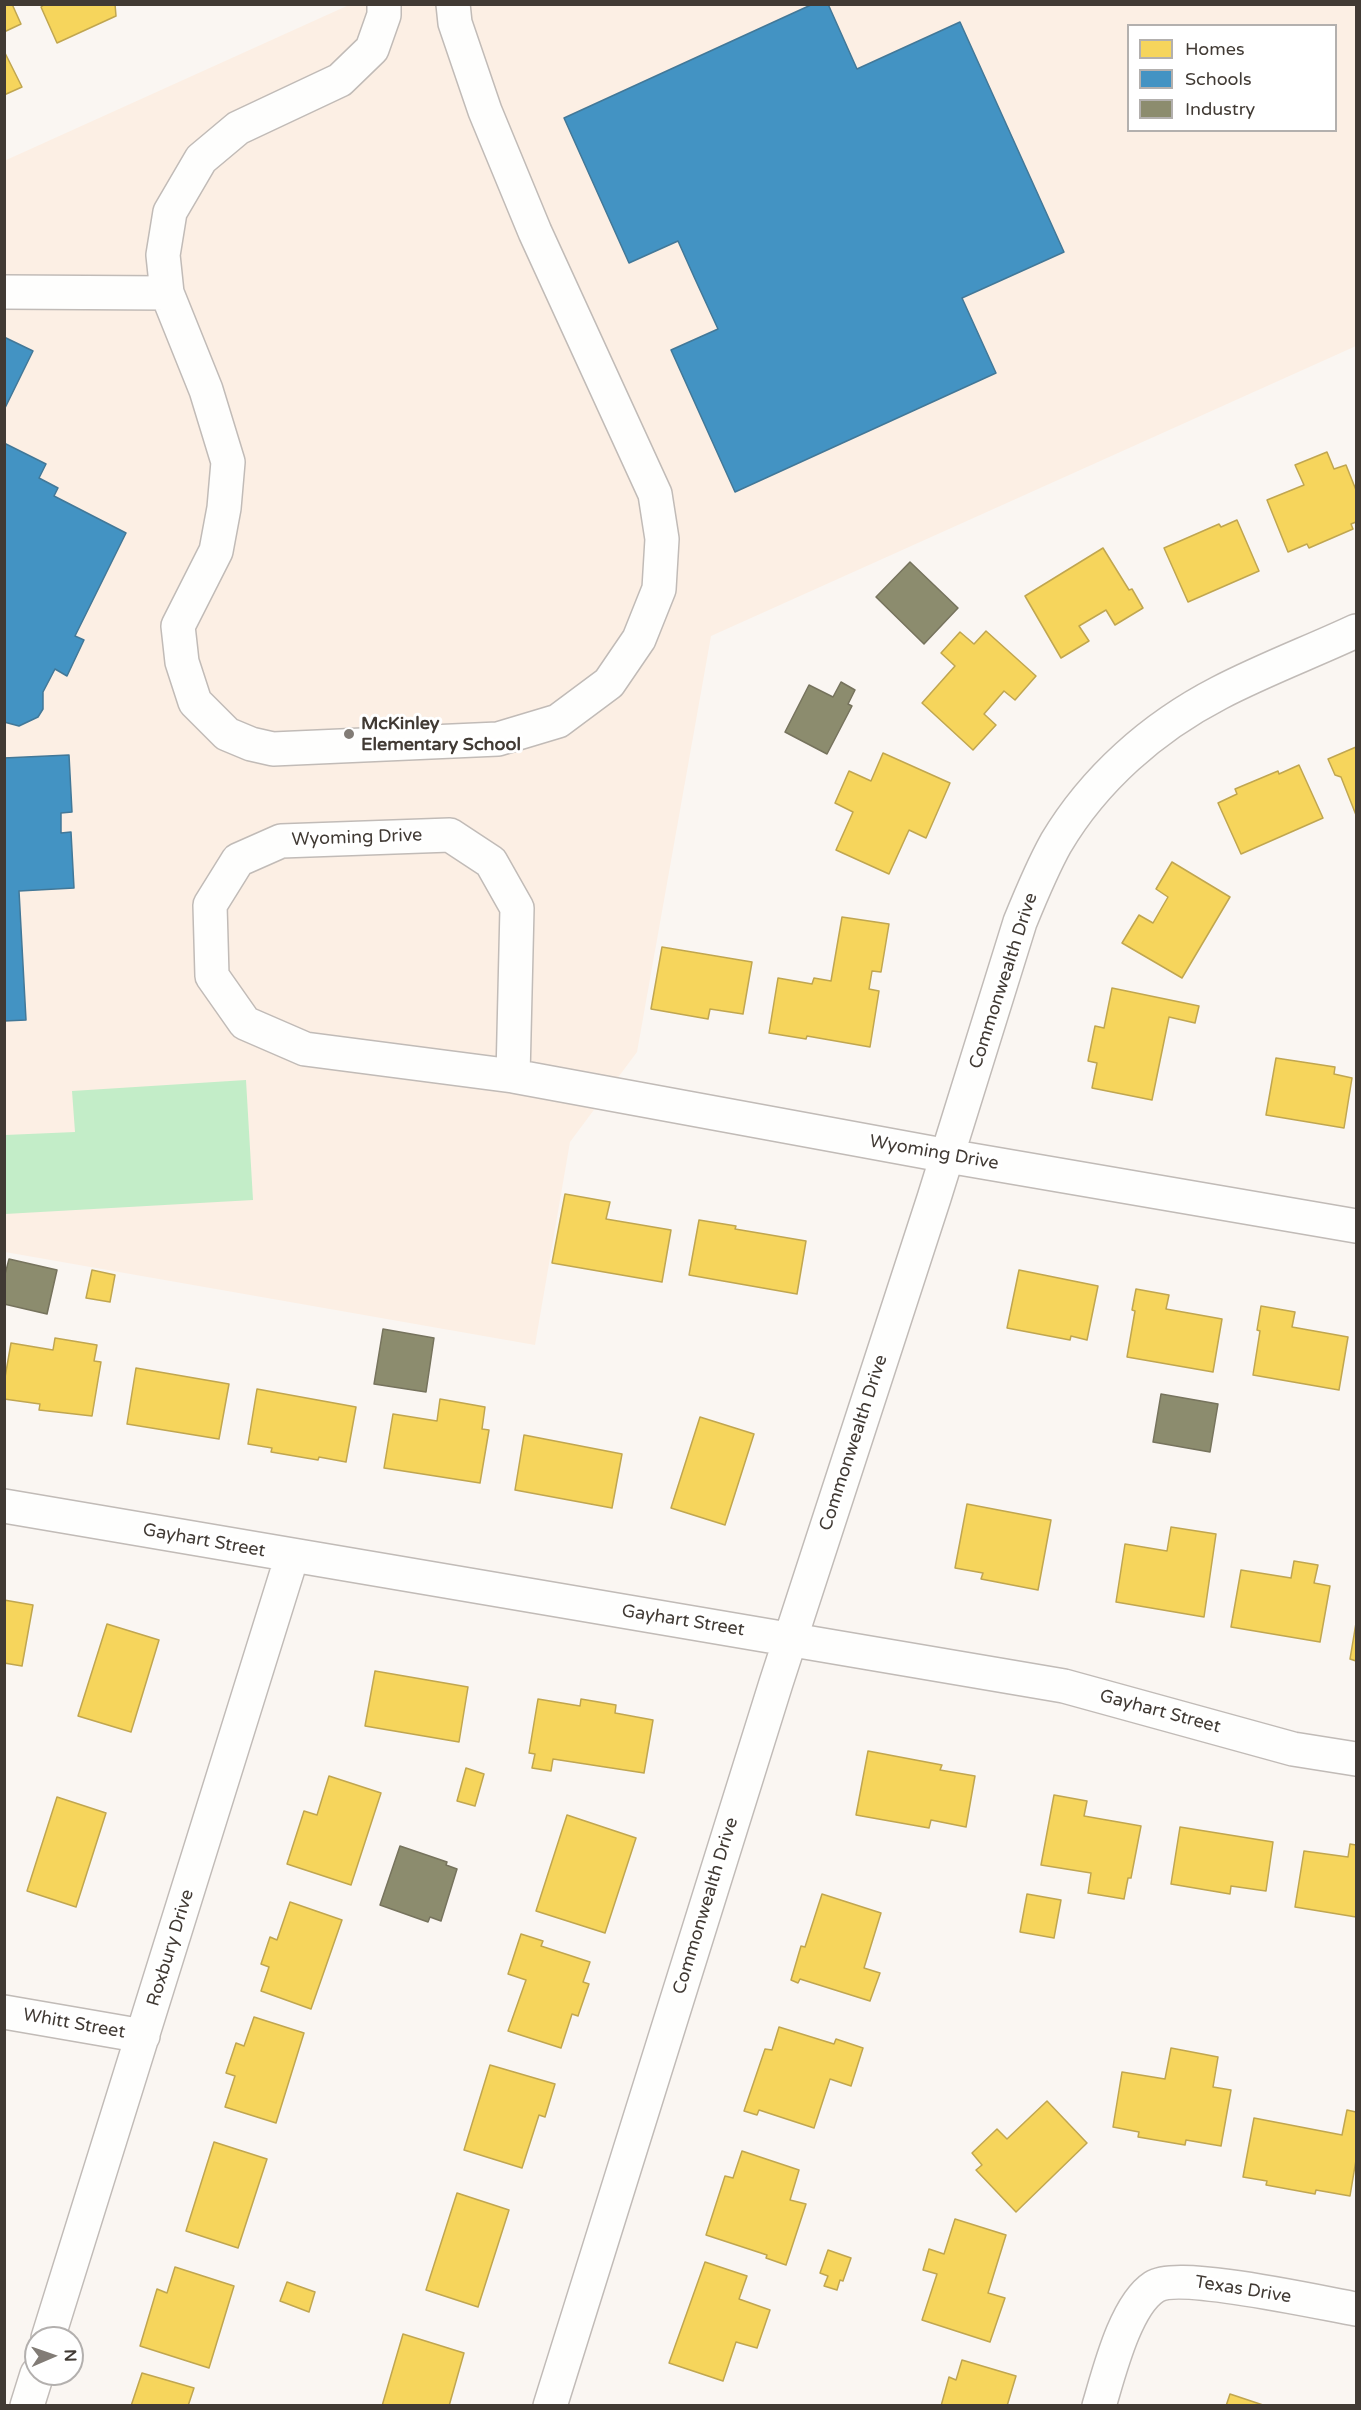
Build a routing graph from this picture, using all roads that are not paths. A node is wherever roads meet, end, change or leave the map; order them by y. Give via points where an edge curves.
1 (384, 4) edge
2 (453, 4) edge
3 (4, 292) edge
4 (167, 293) junction
5 (1356, 631) edge
6 (513, 1076) junction
7 (948, 1156) junction
8 (1356, 1226) edge
9 (4, 1506) edge
10 (292, 1557) junction
11 (790, 1639) junction
12 (1356, 1759) edge
13 (4, 2012) edge
14 (143, 2036) junction
15 (1356, 2309) edge
16 (52, 2326) edge
17 (33, 2386) edge
18 (27, 2406) edge
19 (550, 2406) edge
20 (1099, 2406) edge

1 - 4 street via 372,49 340,80 238,128 201,159 170,212 163,255
2 - 4 street via 455,23 485,111 535,232 655,494 662,539 659,589 639,639 609,683 558,721 498,739 273,750 227,734 195,702 182,662 178,626 216,551 228,462 206,390
3 - 4 street
5 - 7 street, Commonwealth Drive via 1184,713 1110,772 1084,803 1057,842 1020,922
6 - 6 street, Wyoming Drive via 517,908 491,862 450,835 281,841 238,860 210,905 212,976 245,1023 305,1049
6 - 7 street, Wyoming Drive
7 - 8 street, Wyoming Drive
7 - 11 street, Commonwealth Drive
9 - 10 street, Gayhart Street
10 - 11 street, Gayhart Street
10 - 14 street, Roxbury Drive
11 - 12 street, Gayhart Street via 1064,1686 1293,1749
11 - 19 street, Commonwealth Drive
13 - 14 street, Whitt Street
14 - 16 street, Roxbury Drive
15 - 20 street, Texas Drive via 1213,2284 1181,2282 1154,2286 1133,2310 1125,2327
17 - 18 street

